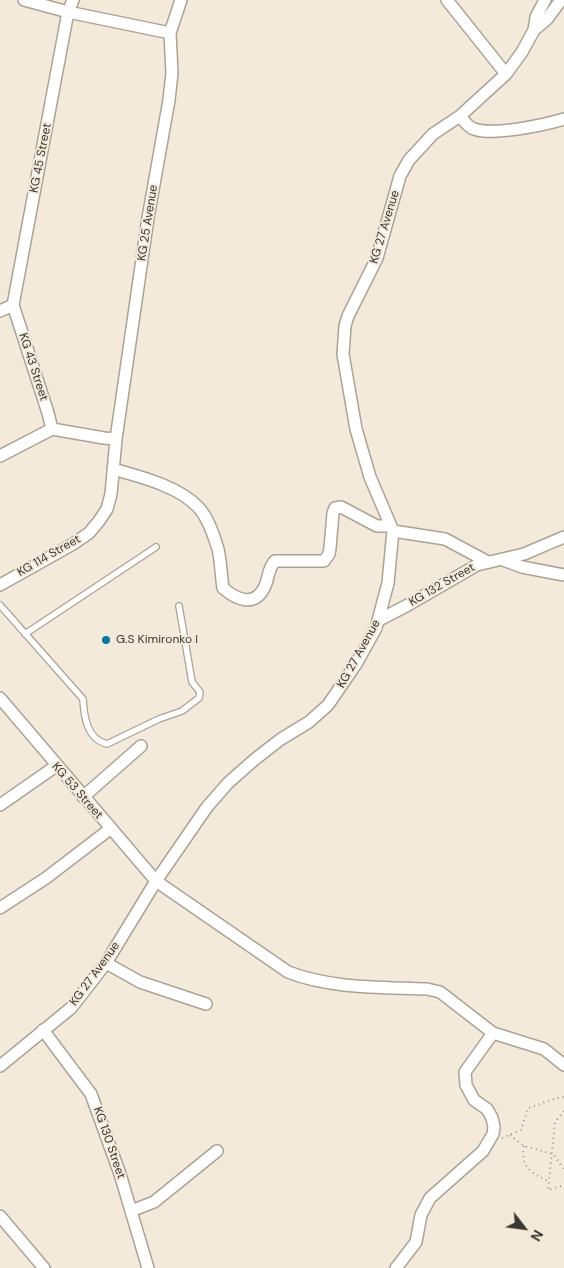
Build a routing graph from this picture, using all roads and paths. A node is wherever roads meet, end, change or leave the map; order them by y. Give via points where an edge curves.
1 (24, 0) edge
2 (73, 0) edge
3 (182, 0) edge
4 (447, 0) edge
5 (545, 0) edge
6 (561, 0) edge
7 (68, 12) junction
8 (534, 30) junction
9 (170, 33) junction
10 (506, 74) junction
11 (460, 116) junction
12 (564, 119) edge
13 (13, 305) junction
14 (0, 311) edge
15 (52, 430) junction
16 (116, 439) junction
17 (0, 456) edge
18 (113, 469) junction
19 (392, 529) junction
20 (564, 537) edge
21 (156, 547) dead end
22 (501, 559) junction
23 (488, 562) junction
24 (564, 575) edge
25 (0, 585) edge
26 (0, 605) edge
27 (179, 606) dead end
28 (379, 620) junction
29 (25, 634) junction
30 (0, 698) edge
31 (141, 746) dead end
32 (56, 766) junction
33 (83, 798) junction
34 (0, 805) edge
35 (110, 829) junction
36 (156, 881) junction
37 (0, 908) edge
38 (106, 963) junction
39 (206, 1004) dead end
40 (43, 1030) junction
41 (493, 1033) junction
42 (564, 1064) edge
43 (0, 1066) edge
44 (564, 1097) edge
45 (564, 1111) edge
46 (510, 1135) junction
47 (503, 1139) dead end
48 (524, 1146) junction
49 (217, 1151) dead end
50 (553, 1154) junction
51 (564, 1169) edge
52 (549, 1182) junction
53 (564, 1185) edge
54 (131, 1211) junction
55 (1, 1220) edge
56 (44, 1268) edge
57 (148, 1268) edge
58 (396, 1268) edge

1 - 7 street
2 - 7 street, KG 45 Street
3 - 9 street
4 - 10 street
5 - 8 street, KG 27 Avenue via 536,17
6 - 8 street, KG 27 Avenue
7 - 9 street
7 - 13 street, KG 45 Street
8 - 10 street, KG 27 Avenue
9 - 16 street, KG 25 Avenue via 172,73 169,100 148,218
10 - 11 street, KG 27 Avenue
11 - 12 street via 472,129 484,132
11 - 19 street, KG 27 Avenue via 433,134 408,160 400,176 377,258 345,326 343,354 356,429 370,477
13 - 14 street
13 - 15 street, KG 43 Street
15 - 16 street
15 - 17 street
16 - 18 street, KG 114 Street
18 - 19 street via 164,486 199,508 211,528 218,550 223,588 232,597 244,600 258,596 276,561 321,562 327,558 335,508 341,507 377,526
18 - 25 street, KG 114 Street via 107,509 89,533
19 - 23 street via 445,539
19 - 28 street, KG 27 Avenue via 388,583
20 - 22 street, KG 132 Street via 524,554
21 - 29 lane
22 - 23 street, KG 132 Street
22 - 24 street via 522,567
23 - 28 street, KG 132 Street via 469,569
26 - 29 lane
27 - 29 lane via 192,682 200,692 199,698 182,711 107,744 100,742 88,727 83,699
28 - 36 street, KG 27 Avenue via 356,664 328,705 228,783 207,807
30 - 32 street, KG 53 Street
31 - 33 street
32 - 33 street, KG 53 Street
32 - 34 street
33 - 35 street, KG 53 Street
35 - 36 street, KG 53 Street
35 - 37 street
36 - 38 street, KG 27 Avenue
36 - 41 street, KG 53 Street via 288,972 325,984 440,992
38 - 39 street via 140,982
38 - 40 street, KG 27 Avenue via 79,999
40 - 43 street, KG 27 Avenue
40 - 54 street, KG 130 Street via 91,1094
41 - 42 street, KG 53 Street via 544,1050
41 - 58 street via 465,1072 466,1085 474,1100 492,1118 493,1134 483,1151 430,1198 421,1215 416,1242
44 - 46 path via 528,1108 521,1130
45 - 50 path via 555,1122
46 - 47 path
46 - 48 path
48 - 50 path
48 - 52 path via 522,1157 528,1170
49 - 54 street via 154,1202
50 - 51 path
50 - 52 path
52 - 53 path via 548,1190
54 - 57 street, KG 130 Street
55 - 56 street

